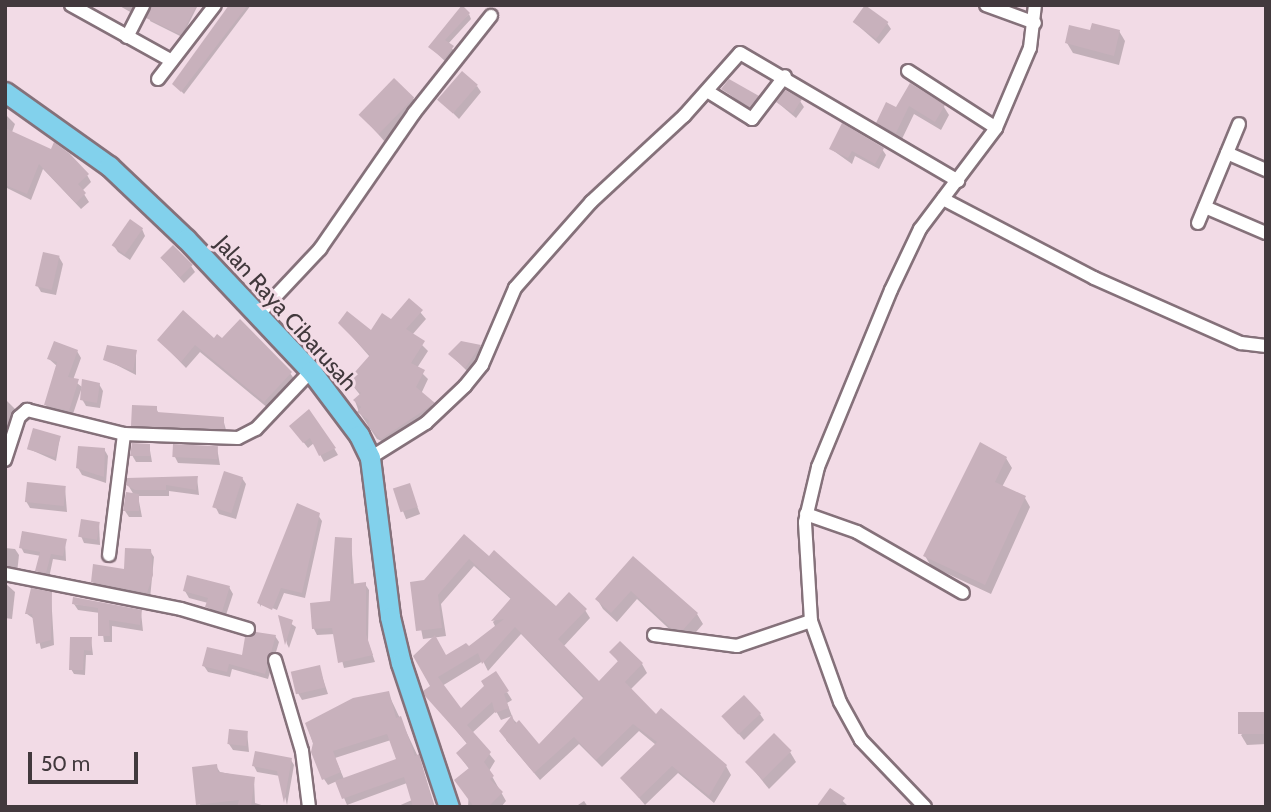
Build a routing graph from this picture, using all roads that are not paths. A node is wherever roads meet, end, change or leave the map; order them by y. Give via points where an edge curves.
1 (143, 5) edge
2 (215, 5) edge
3 (986, 5) edge
4 (1035, 5) edge
5 (75, 7) edge
6 (491, 16) dead end
7 (1034, 23) junction
8 (127, 37) junction
9 (172, 61) junction
10 (908, 71) dead end
11 (785, 76) junction
12 (158, 79) dead end
13 (707, 91) junction
14 (5, 92) edge
15 (1239, 124) dead end
16 (994, 126) junction
17 (1227, 153) junction
18 (1266, 170) edge
19 (955, 180) junction
20 (943, 199) junction
21 (1205, 207) junction
22 (1198, 223) dead end
23 (1266, 233) edge
24 (258, 316) junction
25 (1266, 346) edge
26 (311, 371) junction
27 (124, 434) junction
28 (370, 458) junction
29 (5, 460) edge
30 (806, 514) junction
31 (109, 555) dead end
32 (5, 574) edge
33 (963, 593) dead end
34 (808, 622) junction
35 (248, 629) dead end
36 (654, 635) dead end
37 (275, 660) dead end
38 (309, 807) edge
39 (449, 807) edge
40 (925, 807) edge

1 - 8 street
2 - 9 street
3 - 7 street
4 - 7 street
5 - 8 street
6 - 24 street via 406,124 320,249
7 - 16 street via 1030,48
8 - 9 street
9 - 12 street
10 - 16 street
11 - 13 street via 742,52
11 - 13 street via 752,119
11 - 19 street
13 - 28 street via 592,202 515,288 482,365 465,386 426,423
14 - 24 main road, Jalan Raya Cibarusah via 109,166
15 - 17 street
16 - 19 street
17 - 18 street
17 - 21 street
19 - 20 street
20 - 25 street via 1094,278 1241,342
20 - 30 street via 920,229 891,290 818,467
21 - 22 street
21 - 23 street
24 - 26 main road, Jalan Raya Cibarusah
26 - 27 street via 256,429 238,438
26 - 28 main road, Jalan Raya Cibarusah via 359,435
27 - 29 street via 27,411 19,417
27 - 31 street
28 - 39 main road, Jalan Raya Cibarusah via 390,617 416,716
30 - 33 street via 857,532
30 - 34 street
32 - 35 street via 181,609
34 - 36 street via 737,646
34 - 40 street via 840,702 861,740
37 - 38 street via 302,751

